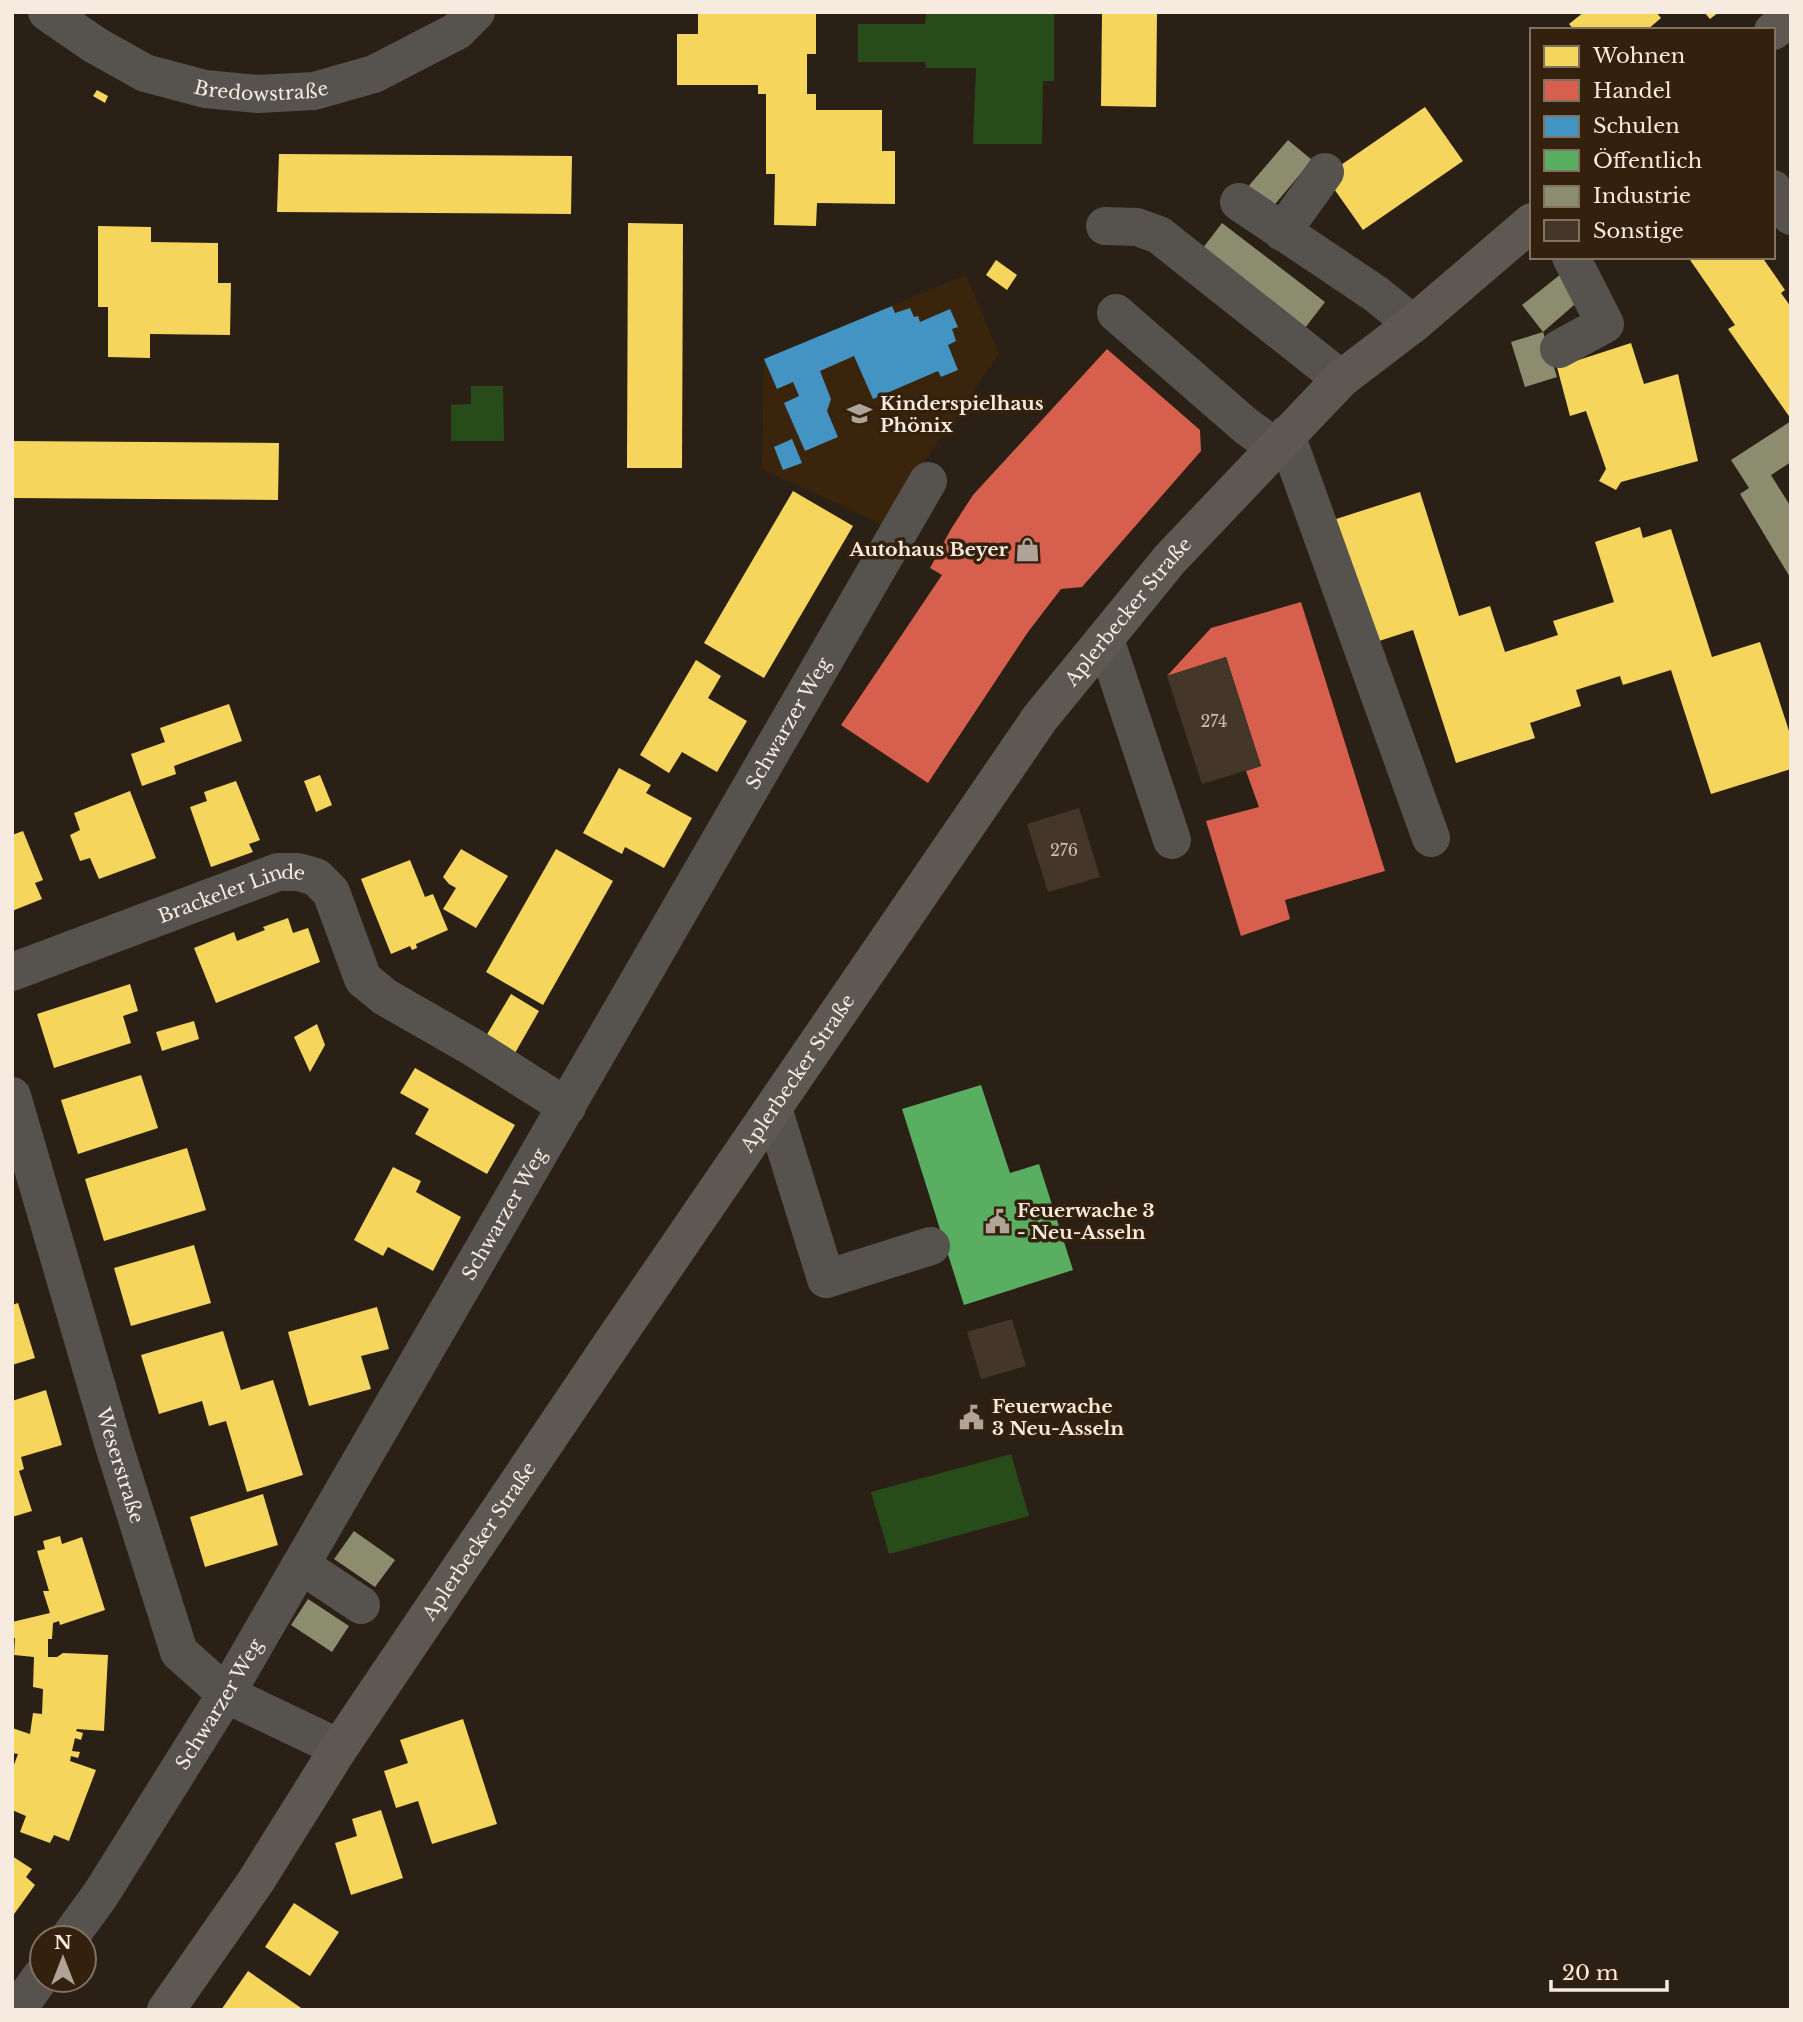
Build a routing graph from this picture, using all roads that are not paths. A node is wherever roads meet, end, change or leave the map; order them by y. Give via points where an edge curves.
1 (47, 12) edge
2 (476, 12) edge
3 (1791, 18) edge
4 (1775, 30) edge
5 (1325, 172) dead end
6 (1775, 192) edge
7 (1239, 202) dead end
8 (1791, 216) edge
9 (1530, 224) edge
10 (1105, 226) dead end
11 (1282, 232) junction
12 (1572, 259) edge
13 (1116, 313) dead end
14 (1413, 324) junction
15 (1559, 349) dead end
16 (1341, 379) junction
17 (1280, 441) junction
18 (928, 481) dead end
19 (1105, 639) junction
20 (1431, 838) dead end
21 (1172, 840) dead end
22 (12, 972) edge
23 (12, 1096) edge
24 (567, 1107) junction
25 (773, 1108) junction
26 (931, 1246) dead end
27 (301, 1565) junction
28 (361, 1605) dead end
29 (226, 1694) junction
30 (339, 1748) junction
31 (79, 1924) edge
32 (28, 1994) edge
33 (16, 2010) edge
34 (166, 2010) edge

1 - 2 street, Bredowstraße via 145,73 205,89 258,94 314,90 374,74 457,30
3 - 4 main road
5 - 11 street
6 - 8 street
7 - 11 street
9 - 14 main road, Aplerbecker Straße
10 - 16 street via 1137,227 1159,235
11 - 14 street
12 - 15 street via 1605,324
13 - 17 street via 1246,426
14 - 16 main road, Aplerbecker Straße
16 - 17 main road, Aplerbecker Straße
17 - 19 main road, Aplerbecker Straße via 1170,559
17 - 20 street
18 - 24 street, Schwarzer Weg
19 - 21 street
19 - 25 main road, Aplerbecker Straße via 1040,718
22 - 24 street, Brackeler Linde via 278,872 298,872 316,877 331,892 363,979 385,997
23 - 29 street, Weserstraße via 179,1651
24 - 27 street, Schwarzer Weg
25 - 26 street via 826,1279
25 - 30 main road, Aplerbecker Straße
27 - 28 street
27 - 29 street, Schwarzer Weg
29 - 30 street, Weserstraße
29 - 31 street, Schwarzer Weg
30 - 34 main road, Aplerbecker Straße via 256,1881
32 - 33 street

